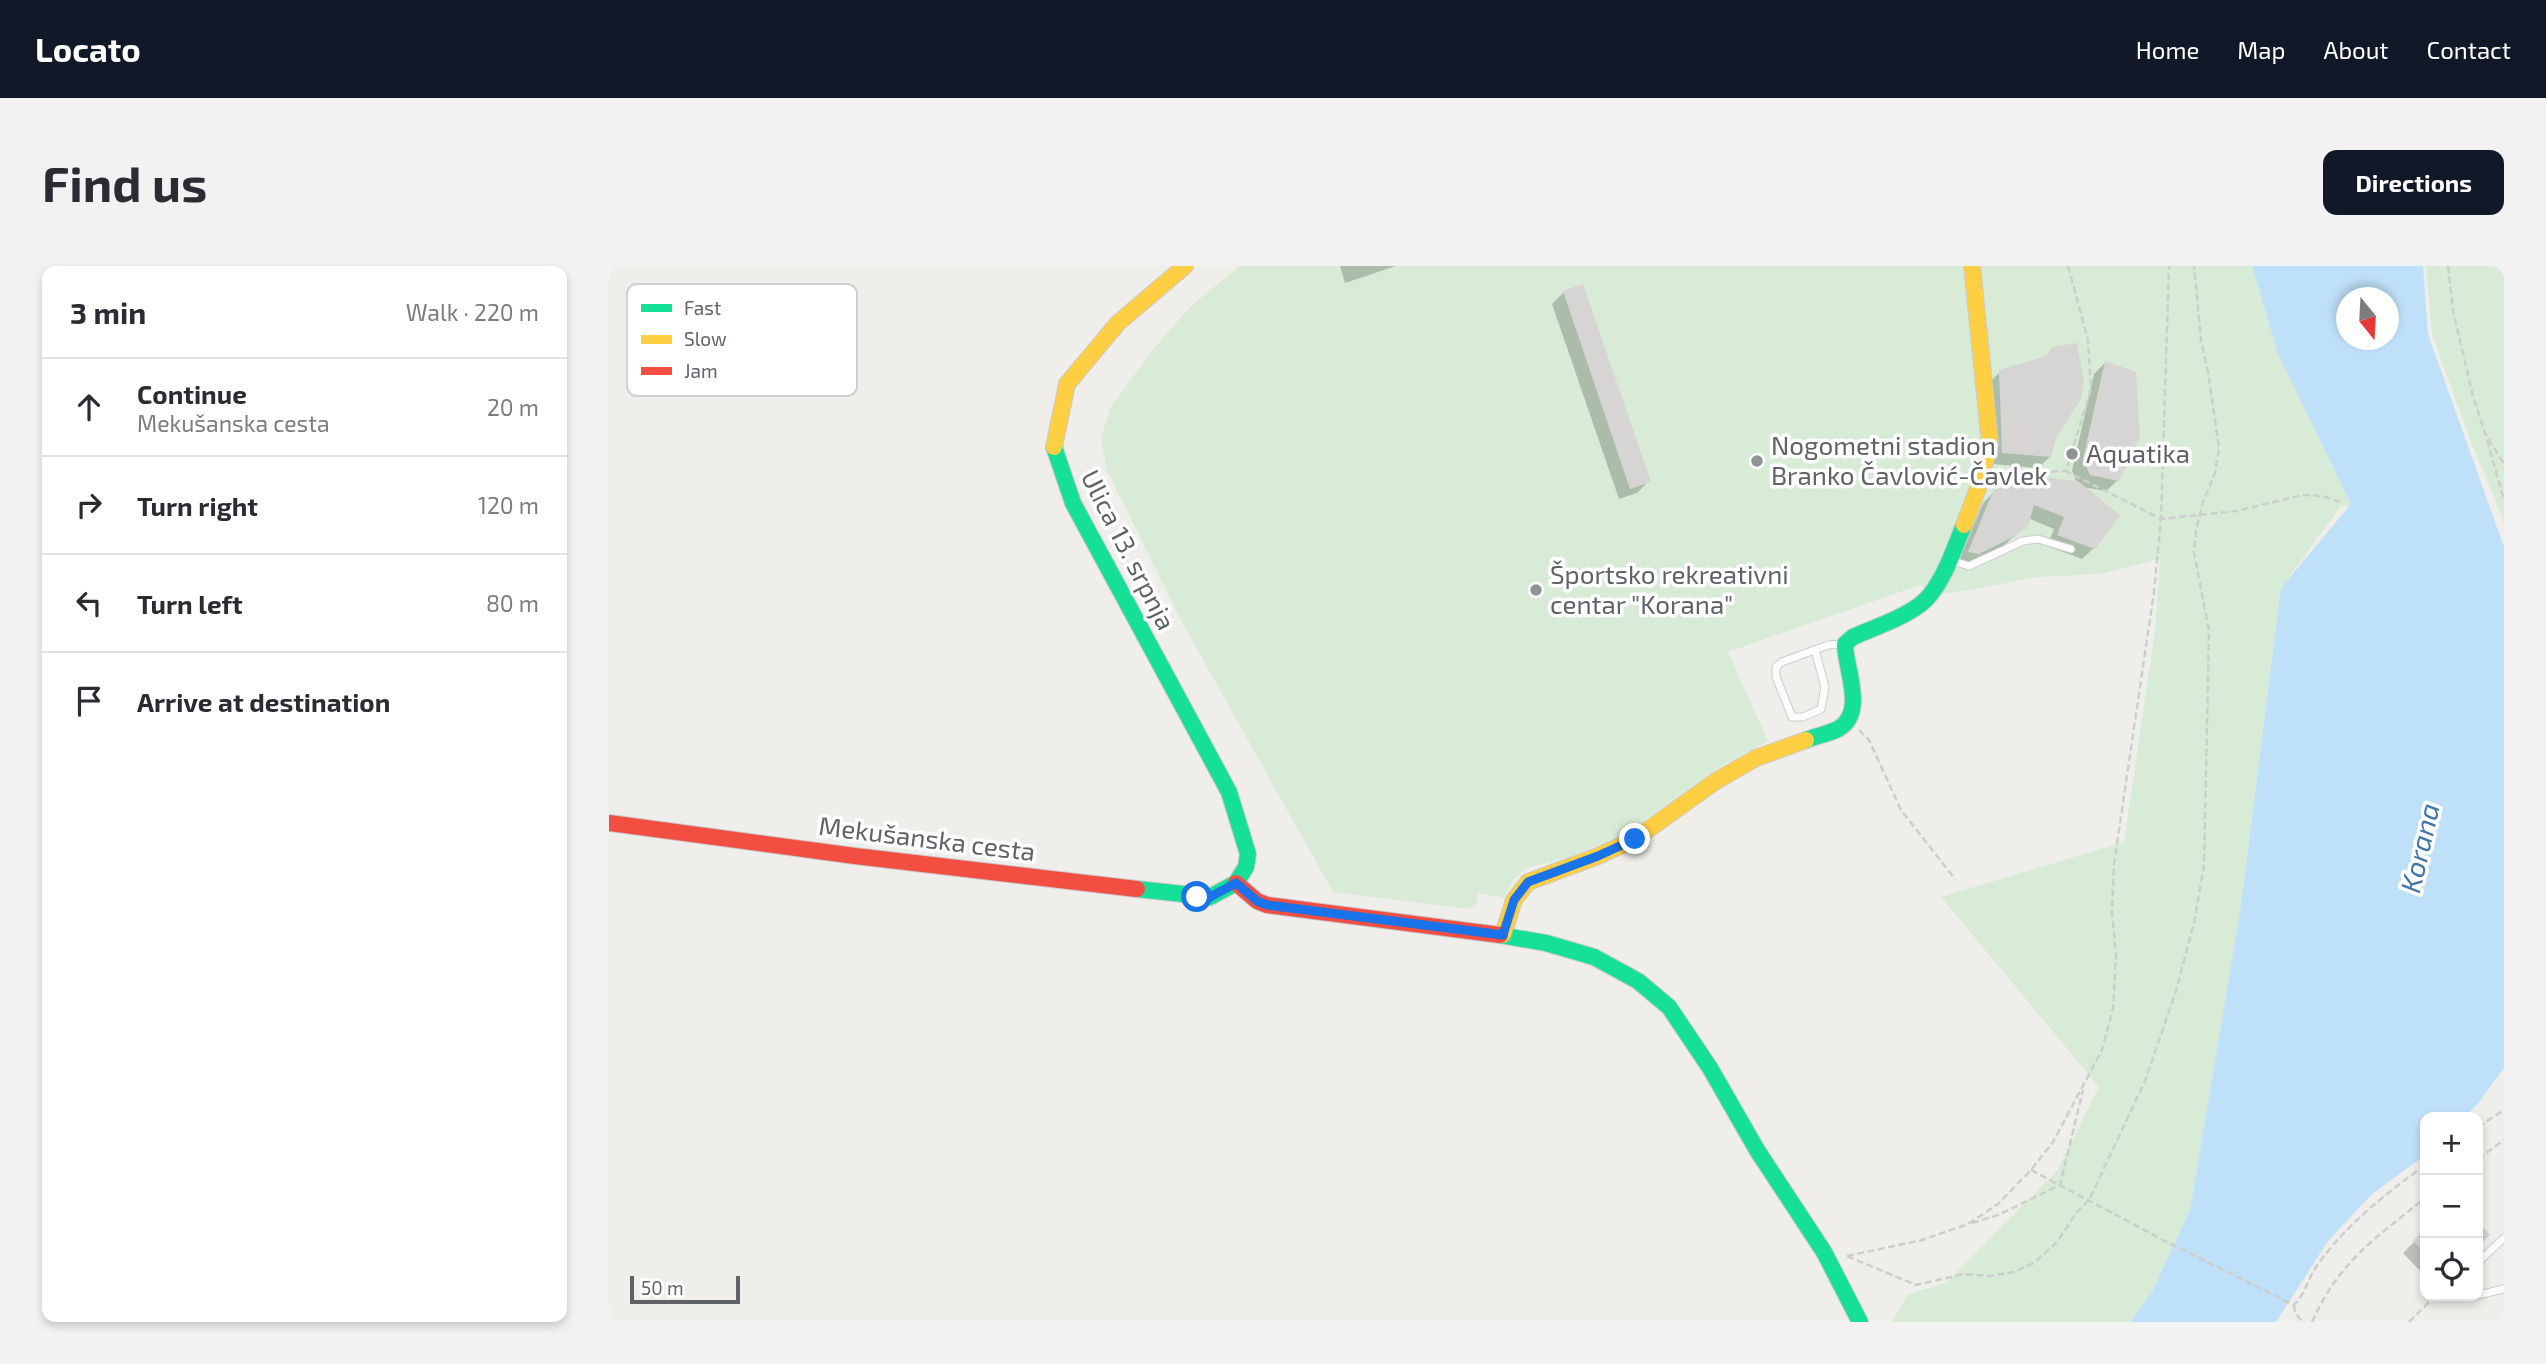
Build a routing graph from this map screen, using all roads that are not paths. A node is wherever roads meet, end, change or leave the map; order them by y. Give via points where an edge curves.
1 (1185, 266) edge
2 (1972, 266) edge
3 (2071, 549) dead end
4 (1950, 560) junction
5 (1845, 644) junction
6 (1815, 650) junction
7 (609, 823) edge
8 (1236, 883) junction
9 (1503, 935) junction
10 (2504, 1238) edge
11 (2483, 1257) edge
12 (2504, 1289) edge
13 (2483, 1294) edge
14 (1860, 1322) edge

1 - 8 street, Ulica 13. srpnja via 1118,323 1067,384 1053,450 1073,503 1229,792 1248,854
2 - 4 street via 1990,443
3 - 4 lane via 2038,539 2023,541 1969,566
4 - 5 street via 1930,596 1917,607
5 - 6 lane
5 - 9 street via 1854,709 1849,721 1756,758 1635,839 1528,882 1514,900
6 - 6 lane via 1776,667 1791,716 1803,717 1821,709 1825,687
7 - 8 street, Mekušanska cesta via 1197,897 1210,897
8 - 9 street via 1267,905
9 - 14 street via 1594,957 1638,981 1669,1007 1824,1252
10 - 11 lane
12 - 13 lane

